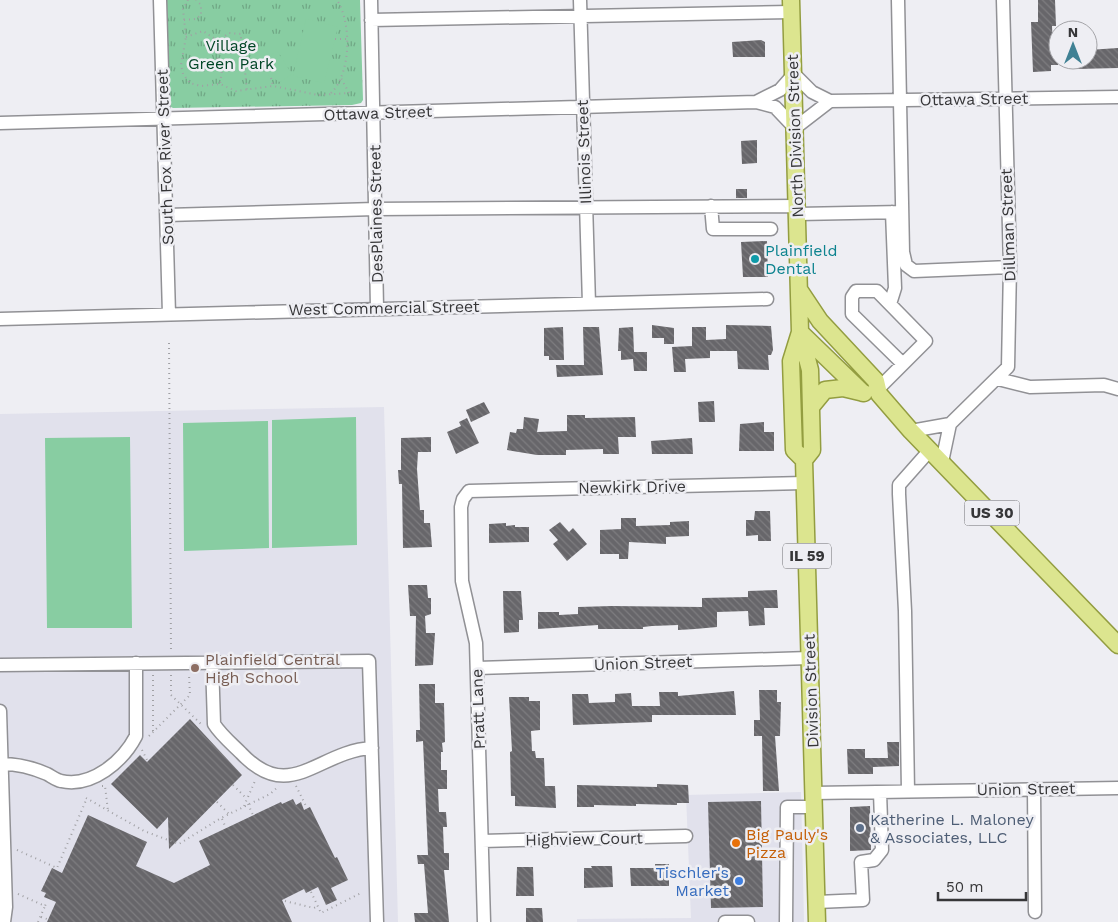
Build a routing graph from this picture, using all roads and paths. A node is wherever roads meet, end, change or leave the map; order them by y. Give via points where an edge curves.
1 (160, 0) edge
2 (188, 0) edge
3 (196, 0) edge
4 (338, 0) edge
5 (370, 0) edge
6 (580, 0) edge
7 (898, 0) edge
8 (1003, 0) edge
9 (791, 6) edge
10 (580, 15) junction
11 (184, 20) junction
12 (371, 20) junction
13 (186, 37) junction
14 (335, 38) dead end
15 (346, 39) junction
16 (222, 40) junction
17 (241, 46) junction
18 (220, 51) junction
19 (794, 74) junction
20 (271, 78) dead end
21 (341, 78) junction
22 (220, 84) junction
23 (273, 86) junction
24 (247, 91) junction
25 (331, 92) junction
26 (1118, 97) edge
27 (1004, 98) junction
28 (899, 100) junction
29 (830, 101) junction
30 (756, 102) junction
31 (583, 107) junction
32 (374, 114) junction
33 (163, 119) junction
34 (0, 124) edge
35 (795, 128) junction
36 (711, 206) junction
37 (586, 208) junction
38 (375, 209) junction
39 (798, 210) junction
40 (897, 212) junction
41 (167, 215) junction
42 (771, 229) dead end
43 (1010, 267) junction
44 (800, 291) junction
45 (768, 299) dead end
46 (589, 304) junction
47 (890, 304) junction
48 (377, 308) junction
49 (169, 314) junction
50 (0, 319) edge
51 (800, 332) junction
52 (169, 343) dead end
53 (903, 364) junction
54 (998, 379) junction
55 (1118, 389) edge
56 (873, 392) junction
57 (811, 407) junction
58 (950, 424) junction
59 (911, 431) junction
60 (930, 450) junction
61 (804, 460) junction
62 (942, 462) junction
63 (804, 483) junction
64 (463, 499) joint
65 (1118, 645) edge
66 (171, 651) dead end
67 (809, 658) junction
68 (212, 662) junction
69 (136, 663) junction
70 (0, 664) edge
71 (477, 668) junction
72 (153, 671) dead end
73 (190, 671) dead end
74 (0, 711) edge
75 (153, 731) junction
76 (147, 737) dead end
77 (139, 745) dead end
78 (372, 748) junction
79 (147, 760) dead end
80 (2, 764) junction
81 (294, 780) dead end
82 (255, 781) dead end
83 (286, 784) dead end
84 (233, 785) dead end
85 (99, 786) dead end
86 (1118, 788) edge
87 (1034, 789) junction
88 (908, 791) junction
89 (880, 792) junction
90 (248, 800) junction
91 (814, 800) junction
92 (217, 802) dead end
93 (248, 804) junction
94 (244, 806) junction
95 (306, 806) dead end
96 (108, 811) junction
97 (229, 814) junction
98 (253, 815) dead end
99 (221, 818) junction
100 (226, 828) dead end
101 (686, 836) dead end
102 (482, 841) junction
103 (15, 849) dead end
104 (311, 892) dead end
105 (16, 893) dead end
106 (361, 893) dead end
107 (285, 900) dead end
108 (47, 901) dead end
109 (816, 902) junction
110 (45, 906) junction
111 (318, 906) junction
112 (1035, 912) dead end
113 (41, 917) junction
114 (4, 922) edge
115 (38, 922) edge
116 (46, 922) edge
117 (377, 922) edge
118 (484, 922) edge
119 (725, 922) edge
120 (748, 922) edge
121 (786, 922) edge
122 (817, 922) edge

1 - 33 street, South Fox River Street
2 - 11 path via 183,9
3 - 11 path via 201,5 201,14 196,19
4 - 15 path via 345,18
5 - 12 street, DesPlaines Street
6 - 10 street, Illinois Street
7 - 28 street
8 - 27 street, Dillman Street
9 - 10 street
9 - 19 main road, North Division Street
10 - 12 street
10 - 31 street, Illinois Street
11 - 13 path
12 - 32 street, DesPlaines Street
13 - 16 path via 202,31 218,41
13 - 22 path via 181,58 183,74 190,83 201,86
14 - 15 path
15 - 21 path
16 - 17 path via 234,31 241,34
16 - 18 path
17 - 18 path via 233,53
17 - 24 path via 248,56 245,71
18 - 22 path via 217,58 222,70
19 - 29 street via 812,92
19 - 30 street, Ottawa Street via 780,90
19 - 35 main road, North Division Street
20 - 23 path
21 - 25 path
21 - 25 path via 349,93
22 - 24 path via 236,91
23 - 24 path
23 - 25 path via 318,95
26 - 27 street, Ottawa Street
27 - 28 street, Ottawa Street
27 - 43 street, Dillman Street
28 - 29 street, Ottawa Street
28 - 40 street
29 - 35 street
30 - 31 street, Ottawa Street
30 - 35 street, Ottawa Street via 775,107
31 - 32 street, Ottawa Street
31 - 37 street, Illinois Street
32 - 33 street, Ottawa Street
32 - 38 street, DesPlaines Street
33 - 34 street, Ottawa Street
33 - 41 street, South Fox River Street
35 - 39 main road, North Division Street
36 - 37 street
36 - 39 street
36 - 42 street via 713,229
37 - 38 street
37 - 46 street, Illinois Street
38 - 41 street
38 - 48 street, DesPlaines Street
39 - 40 street
39 - 44 main road, North Division Street
40 - 43 street via 906,265 914,272
40 - 47 street via 895,288
41 - 49 street, South Fox River Street
43 - 54 street, Dillman Street via 1009,360 1008,367
44 - 51 main road, North Division Street
44 - 56 main road, US 30 via 820,321 876,381
45 - 46 street, West Commercial Street
46 - 48 street, West Commercial Street
47 - 53 street via 926,341
47 - 53 street via 877,291 856,291 852,297 852,314
48 - 49 street, West Commercial Street
49 - 50 street, West Commercial Street
51 - 56 main road, US 30
51 - 57 main road, Division Street / IL 59 via 810,370
51 - 61 main road, Division Street / IL 59 via 791,361 794,450
52 - 66 path
53 - 56 street
54 - 55 street via 1030,386 1104,385
54 - 58 street, Dillman Street
56 - 57 main road via 843,388 825,390
56 - 59 main road, US 30
57 - 61 main road, Division Street / IL 59 via 812,450
58 - 59 street
58 - 62 street
59 - 60 main road, US 30
60 - 62 main road, US 30
60 - 88 street via 899,485 898,494 904,591
61 - 63 main road, Division Street / IL 59
62 - 65 main road, US 30
63 - 64 street, Newkirk Drive via 469,491
63 - 67 main road, Division Street / IL 59
64 - 71 street, Pratt Lane via 462,581 476,643
67 - 71 street, Union Street
67 - 91 main road, Division Street / IL 59
68 - 69 street
68 - 78 street via 369,661
68 - 78 street via 214,724 254,767 268,774 292,775 350,751
69 - 70 street
69 - 80 street via 136,736 131,746 99,775 89,780 61,781 20,764
71 - 102 street, Pratt Lane
72 - 75 path
73 - 75 path via 190,695
74 - 80 street
75 - 76 path
77 - 79 path
78 - 117 street
80 - 114 street
81 - 95 path
82 - 90 path
83 - 93 path
84 - 90 path
85 - 96 path via 105,786
86 - 87 street, Union Street
87 - 88 street, Union Street
87 - 112 street
88 - 89 street, Union Street
89 - 91 street, Union Street
89 - 109 street via 882,850 874,860 861,862 863,900
90 - 94 path
91 - 109 main road, Division Street / IL 59
91 - 121 street, Union Street via 787,807
92 - 97 path
93 - 94 path
93 - 98 path
94 - 97 path
96 - 99 path via 144,831 179,844
96 - 103 path via 86,798 57,868
97 - 99 path
99 - 100 path
101 - 102 street, Highview Court
102 - 118 street, Pratt Lane
104 - 111 path
105 - 110 path
106 - 111 path via 321,913
107 - 111 path via 314,908
108 - 110 path
109 - 122 main road, Division Street / IL 59
110 - 113 path
113 - 115 path
113 - 116 path
119 - 120 street

